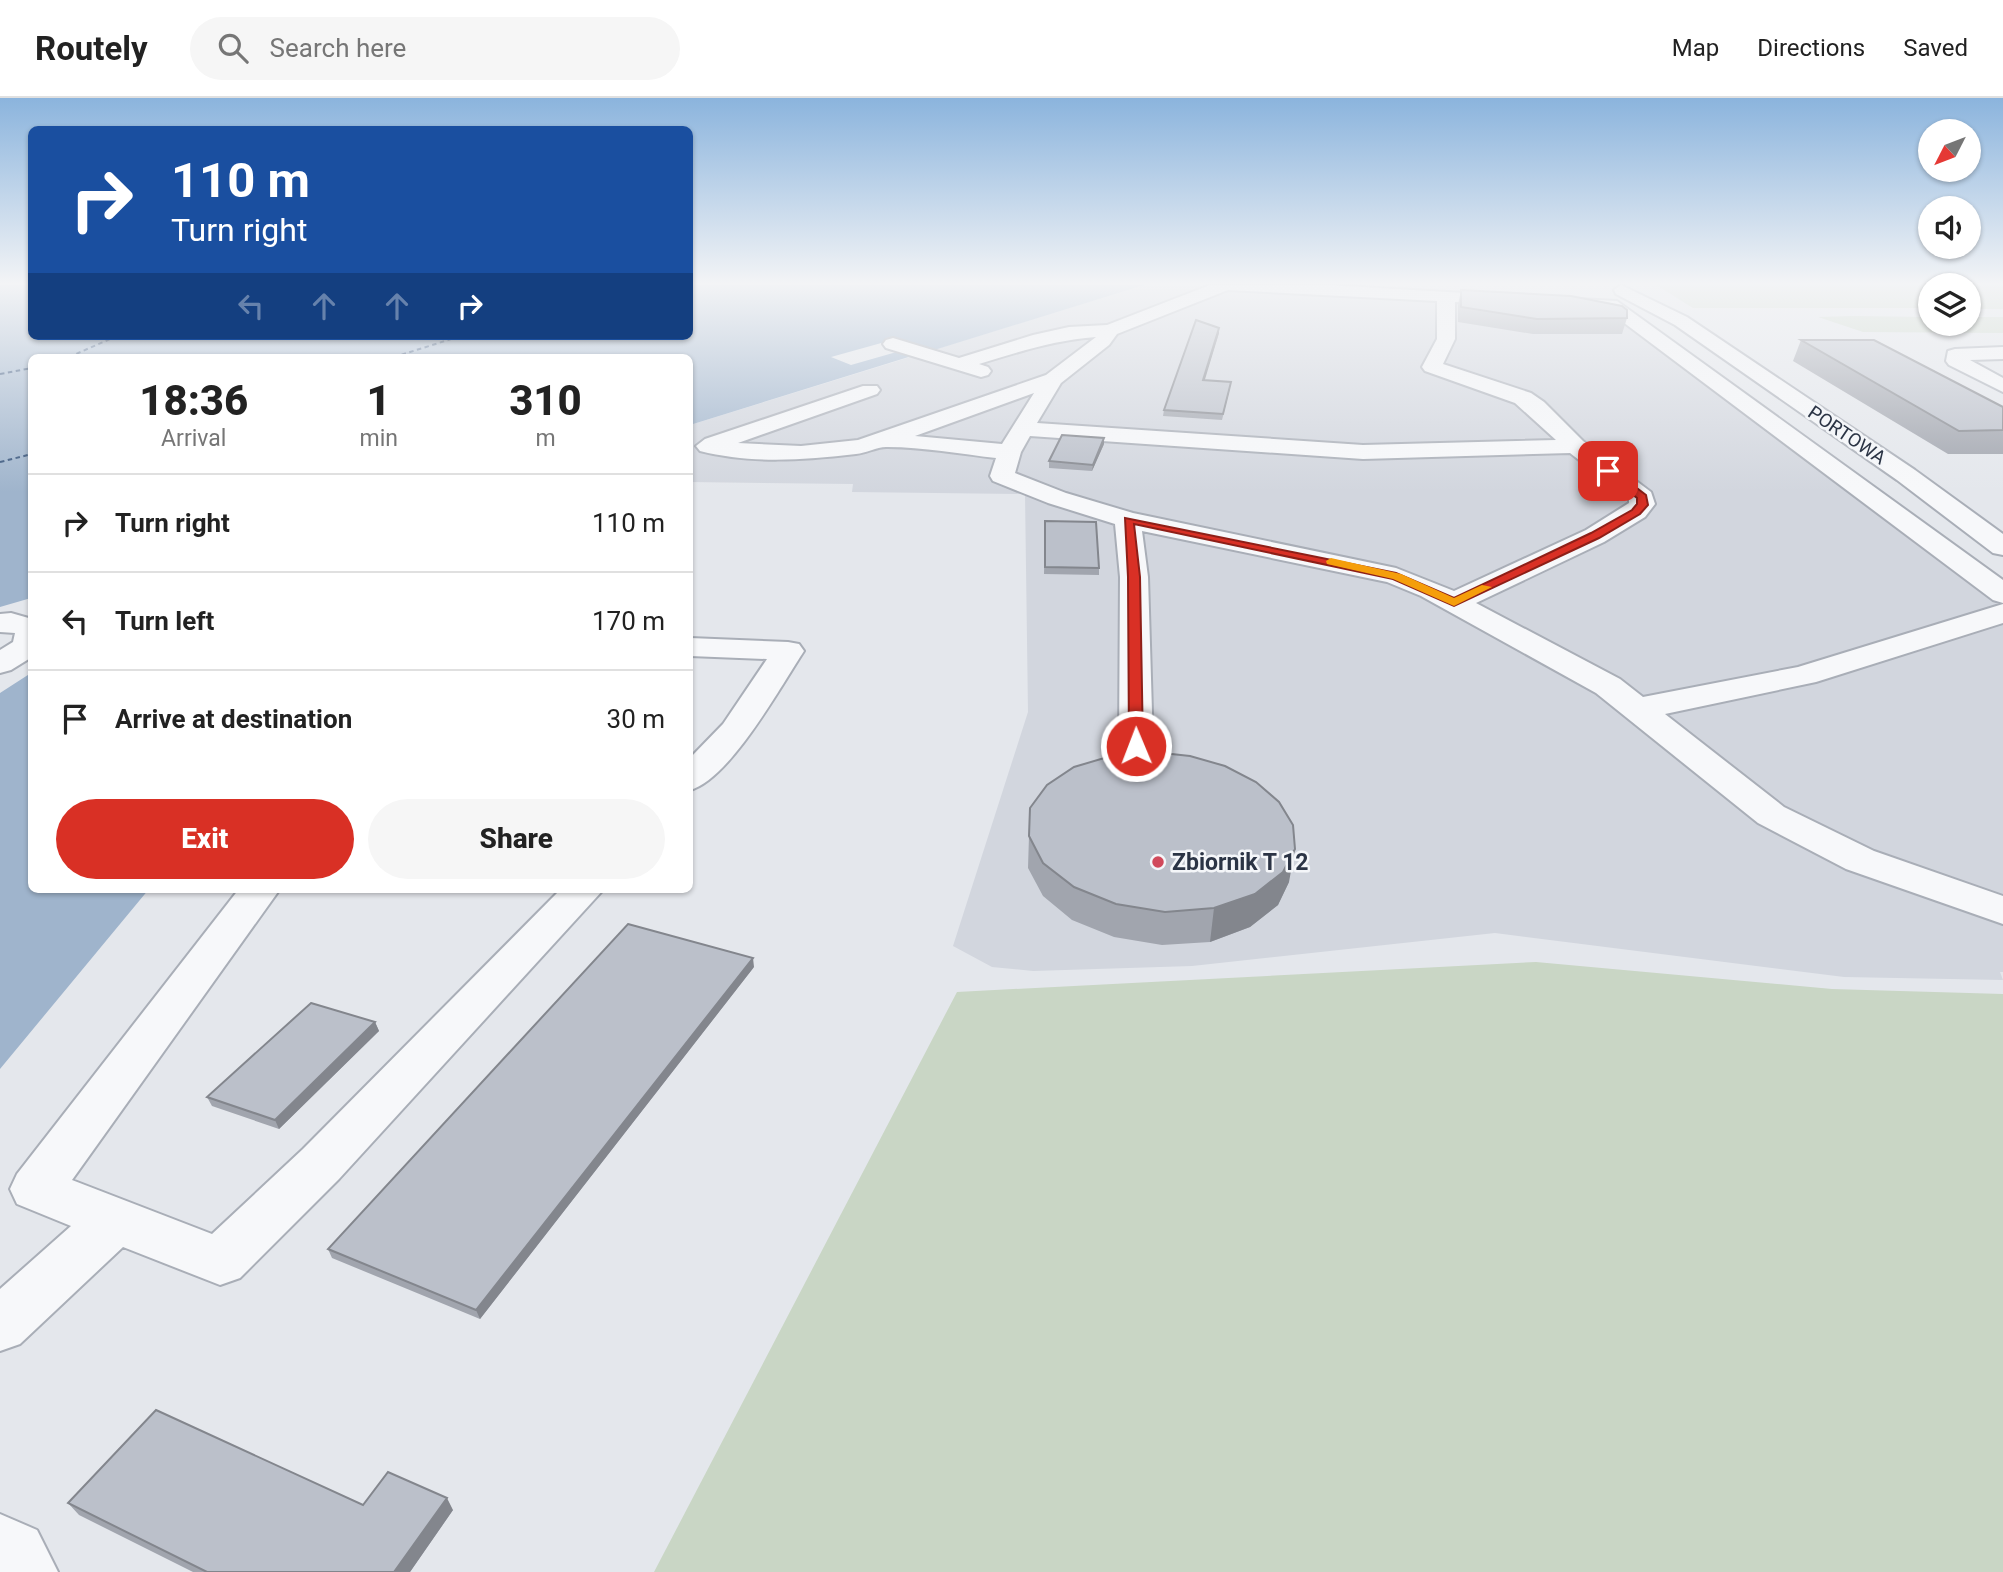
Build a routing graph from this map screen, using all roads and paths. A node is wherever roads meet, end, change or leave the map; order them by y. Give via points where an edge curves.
1 (925, 354) edge
2 (991, 354) edge
3 (1086, 354) edge
4 (1439, 354) edge
5 (1677, 354) edge
6 (1727, 354) edge
7 (1984, 354) edge
8 (958, 364) junction
9 (1044, 386) junction
10 (2003, 386) edge
11 (870, 390) dead end
12 (1024, 429) junction
13 (884, 439) junction
14 (1574, 446) junction
15 (699, 450) edge
16 (1009, 453) junction
17 (1128, 520) junction
18 (2003, 547) edge
19 (2003, 594) edge
20 (1454, 602) junction
21 (2003, 613) edge
22 (0, 623) edge
23 (28, 627) edge
24 (28, 646) edge
25 (693, 647) edge
26 (0, 663) edge
27 (1639, 708) junction
28 (1136, 746) dead end
29 (693, 776) edge
30 (257, 893) edge
31 (580, 893) edge
32 (2003, 911) edge
33 (116, 1220) junction
34 (0, 1325) edge
35 (0, 1547) edge
36 (24, 1572) edge

1 - 8 street
2 - 8 street
3 - 9 street
4 - 14 street via 1432,367 1523,398
5 - 19 street
6 - 18 street, PORTOWA
7 - 10 street via 1955,355 1956,361
8 - 9 street
9 - 12 street
9 - 13 street
11 - 15 street
12 - 14 street via 1363,452
12 - 16 street
13 - 15 street via 852,449 801,453
13 - 16 street
14 - 20 street via 1642,497 1642,505 1595,536
16 - 17 street via 1002,476
17 - 20 street via 1396,576
17 - 28 street via 1134,577
20 - 27 street via 1608,685
21 - 27 street via 1805,675
22 - 23 street
24 - 26 street
25 - 29 street via 788,651 735,732
27 - 32 street via 1771,815 1860,860
30 - 33 street via 36,1189
31 - 33 street via 321,1164 220,1261
33 - 34 street
35 - 36 street via 13,1554

